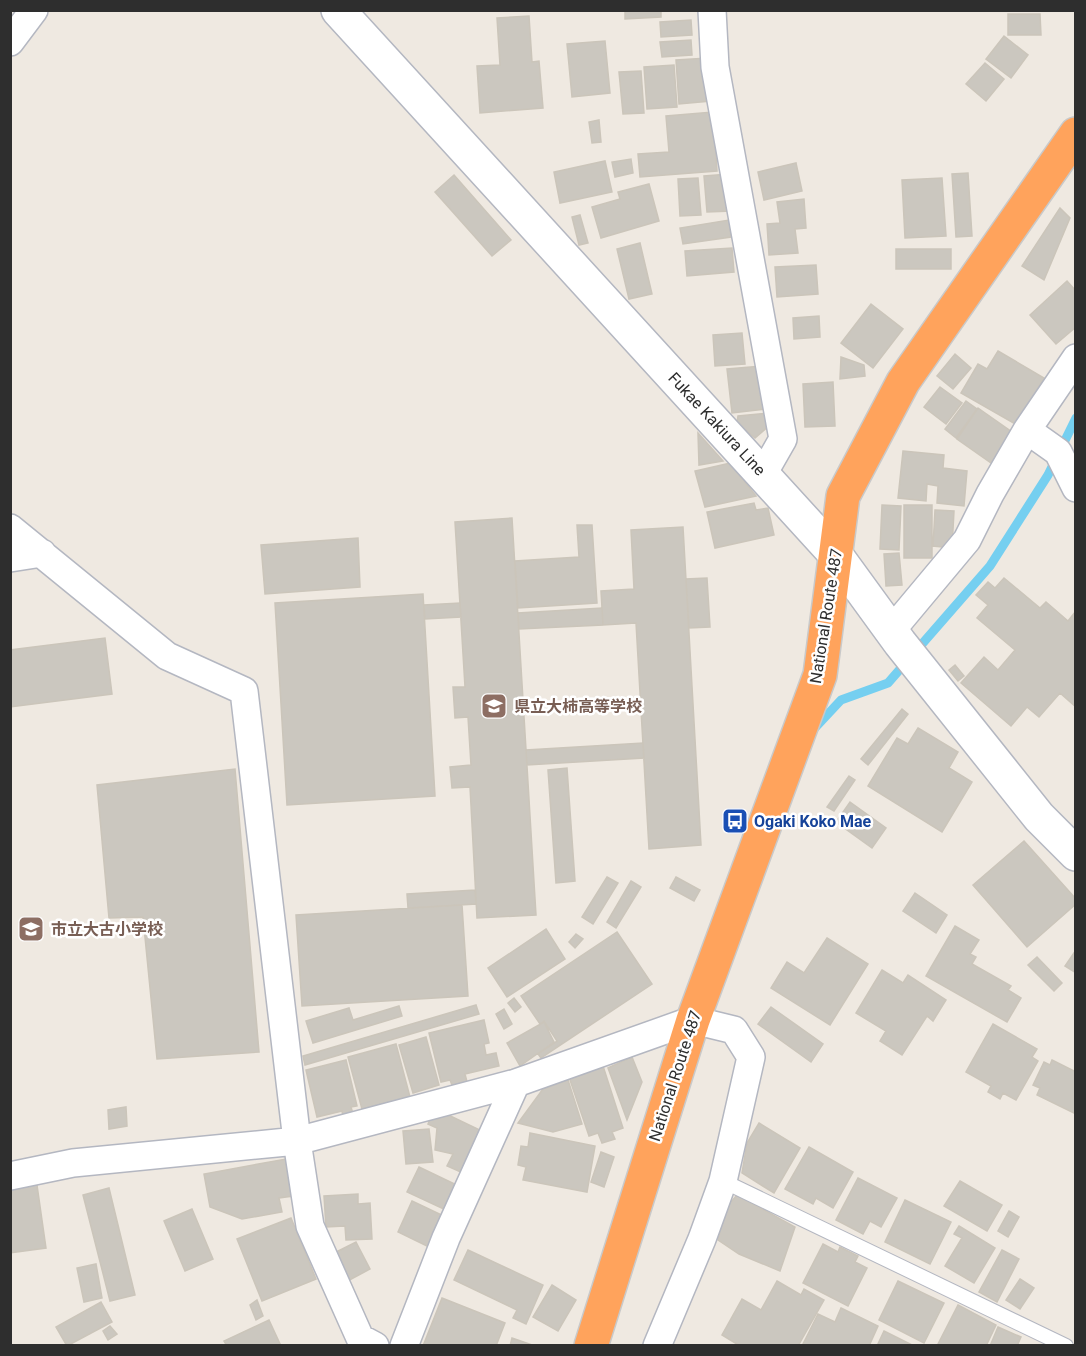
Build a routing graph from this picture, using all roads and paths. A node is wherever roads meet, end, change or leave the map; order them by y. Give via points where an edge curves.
1 (34, 10) edge
2 (338, 10) edge
3 (712, 10) edge
4 (10, 42) edge
5 (1076, 134) edge
6 (1076, 358) edge
7 (1027, 430) junction
8 (764, 474) junction
9 (1076, 488) edge
10 (10, 528) edge
11 (42, 553) junction
12 (836, 555) junction
13 (10, 558) edge
14 (895, 637) junction
15 (1076, 854) edge
16 (693, 1020) junction
17 (516, 1083) junction
18 (297, 1141) junction
19 (10, 1176) edge
20 (723, 1181) junction
21 (592, 1340) edge
22 (375, 1346) edge
23 (404, 1346) edge
24 (657, 1346) edge
25 (1066, 1346) edge

1 - 4 street
2 - 8 main road, Fukae Kakiura Line
3 - 8 street via 716,67 783,439
5 - 12 highway, National Route 487 via 903,382 843,496
6 - 7 street
7 - 9 street via 1058,452
7 - 14 street via 967,540
8 - 12 main road, Fukae Kakiura Line
10 - 11 street
11 - 13 street
11 - 18 street via 167,656 244,691
12 - 14 main road, Fukae Kakiura Line
12 - 16 highway, National Route 487 via 820,675
14 - 15 main road, Fukae Kakiura Line via 1039,817
16 - 17 street
16 - 20 street via 734,1030 751,1057
16 - 21 highway, National Route 487
17 - 18 street
17 - 23 street via 446,1238
18 - 19 street via 73,1163
18 - 22 street via 310,1226 360,1338
20 - 24 street
20 - 25 lane

